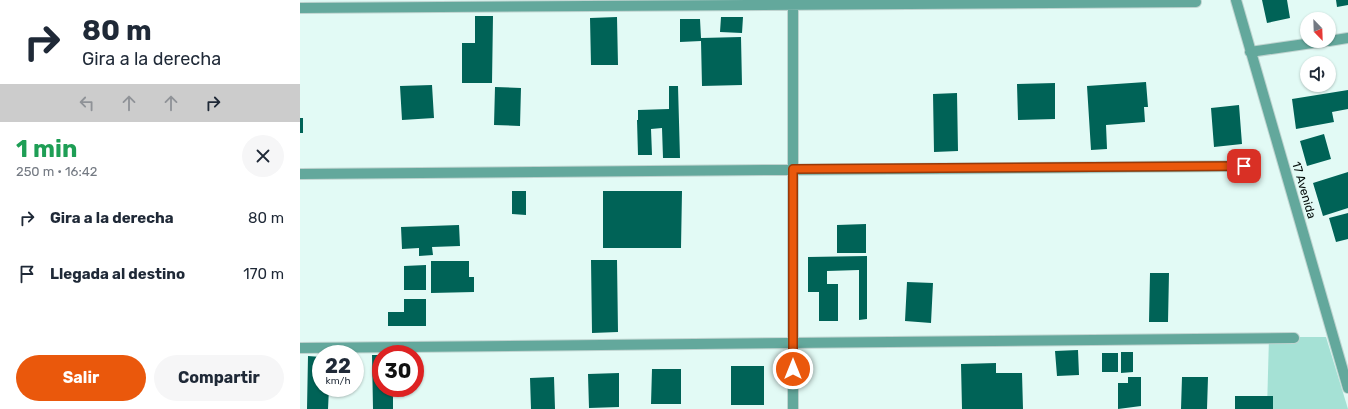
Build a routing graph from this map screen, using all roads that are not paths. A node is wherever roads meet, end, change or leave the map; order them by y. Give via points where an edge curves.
1 (1236, 0) edge
2 (793, 2) edge
3 (1196, 2) dead end
4 (300, 8) edge
5 (1348, 38) edge
6 (1336, 40) edge
7 (1300, 45) edge
8 (1250, 52) junction
9 (1244, 166) dead end
10 (793, 169) junction
11 (300, 174) edge
12 (1294, 338) dead end
13 (793, 343) junction
14 (300, 348) edge
15 (1348, 388) edge
16 (793, 409) edge

1 - 8 street, 17 Avenida
2 - 3 street
2 - 4 street
2 - 10 street
5 - 6 street
7 - 8 street
8 - 15 street, 17 Avenida
9 - 10 street
10 - 11 street
10 - 13 street
12 - 13 street
13 - 14 street
13 - 16 street

